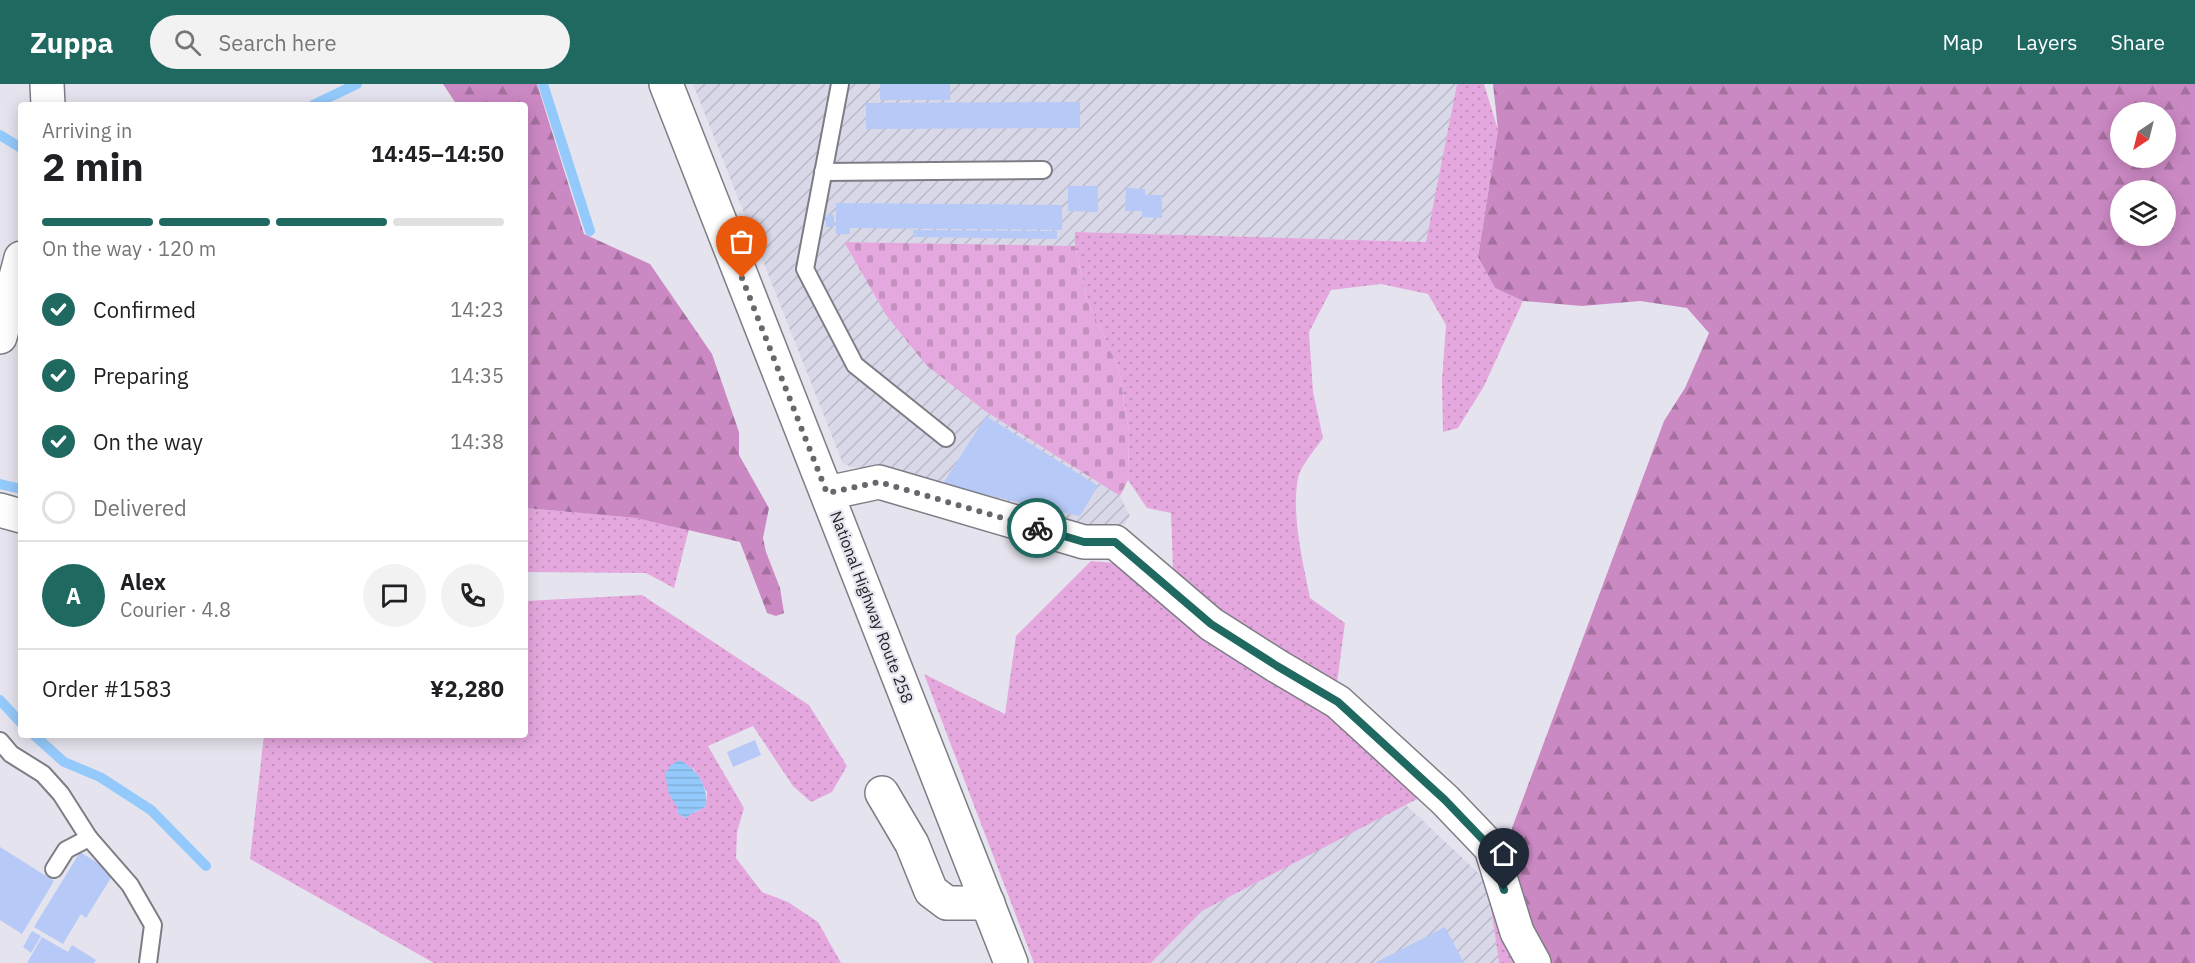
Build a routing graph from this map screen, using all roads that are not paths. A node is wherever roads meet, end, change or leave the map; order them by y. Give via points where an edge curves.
1 (46, 84) edge
2 (666, 84) edge
3 (840, 84) edge
4 (48, 102) edge
5 (1043, 170) dead end
6 (823, 172) junction
7 (18, 269) edge
8 (0, 336) edge
9 (946, 438) dead end
10 (827, 493) junction
11 (0, 510) edge
12 (18, 515) edge
13 (0, 741) edge
14 (882, 793) dead end
15 (89, 838) junction
16 (54, 869) dead end
17 (987, 903) junction
18 (148, 963) edge
19 (1011, 963) edge
20 (1534, 963) edge

1 - 4 main road
2 - 10 main road, National Highway Route 258
3 - 6 lane
5 - 6 lane
6 - 9 lane via 805,270 855,364
7 - 8 main road
10 - 17 main road, National Highway Route 258
10 - 20 main road via 879,482 1084,542 1115,542 1211,624 1338,702 1445,800 1491,848 1517,932
11 - 12 main road
13 - 15 lane via 11,754 43,774
14 - 17 main road via 912,844 931,891 947,903
15 - 16 lane via 66,850
15 - 18 lane via 130,885 153,925
17 - 19 main road, National Highway Route 258

